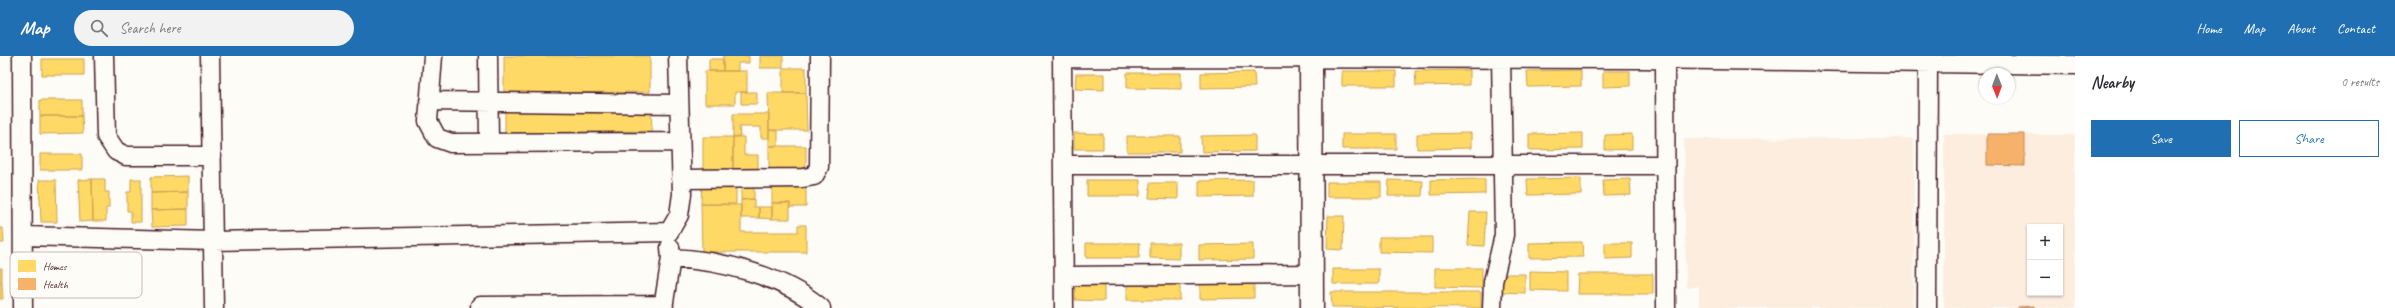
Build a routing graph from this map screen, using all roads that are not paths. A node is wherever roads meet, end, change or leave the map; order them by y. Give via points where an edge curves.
1 (22, 56) edge
2 (104, 56) edge
3 (210, 56) edge
4 (433, 56) edge
5 (488, 56) edge
6 (678, 56) edge
7 (820, 56) edge
8 (1062, 57) edge
9 (1311, 57) edge
10 (1501, 57) edge
11 (1720, 58) edge
12 (1665, 59) junction
13 (1928, 59) edge
14 (2075, 65) edge
15 (429, 101) junction
16 (488, 103) junction
17 (679, 104) junction
18 (680, 142) junction
19 (489, 143) junction
20 (212, 156) junction
21 (1503, 164) junction
22 (1063, 165) junction
23 (1666, 165) junction
24 (1311, 166) junction
25 (681, 179) junction
26 (669, 232) junction
27 (23, 236) junction
28 (214, 241) junction
29 (23, 252) edge
30 (671, 258) junction
31 (1312, 274) junction
32 (1064, 276) junction
33 (480, 306) dead end
34 (664, 306) edge
35 (214, 308) edge
36 (822, 308) edge
37 (1064, 308) edge
38 (1312, 308) edge
39 (1492, 308) edge
40 (1666, 308) edge
41 (1927, 308) edge

1 - 27 street
2 - 20 street via 106,136 116,151 126,156
3 - 20 street
4 - 15 street
5 - 16 street
6 - 17 street
7 - 25 street via 819,167 814,176
8 - 9 street
8 - 22 street
9 - 10 street
9 - 24 street
10 - 12 street
10 - 21 street
11 - 12 street
11 - 13 street
12 - 23 street
13 - 14 street
13 - 41 street
15 - 16 street
15 - 19 street via 428,121 437,138 451,143
16 - 17 street
16 - 19 street
17 - 18 street
18 - 19 street
18 - 25 street
20 - 28 street
21 - 23 street
21 - 24 street
21 - 39 street via 1504,236 1493,282
22 - 24 street
22 - 32 street
23 - 40 street
24 - 31 street
25 - 26 street via 679,215
26 - 28 street
26 - 30 street
27 - 28 street
27 - 29 street
28 - 35 street
30 - 34 street
30 - 36 street via 694,259 773,278
31 - 32 street
31 - 38 street
32 - 37 street
33 - 34 street

